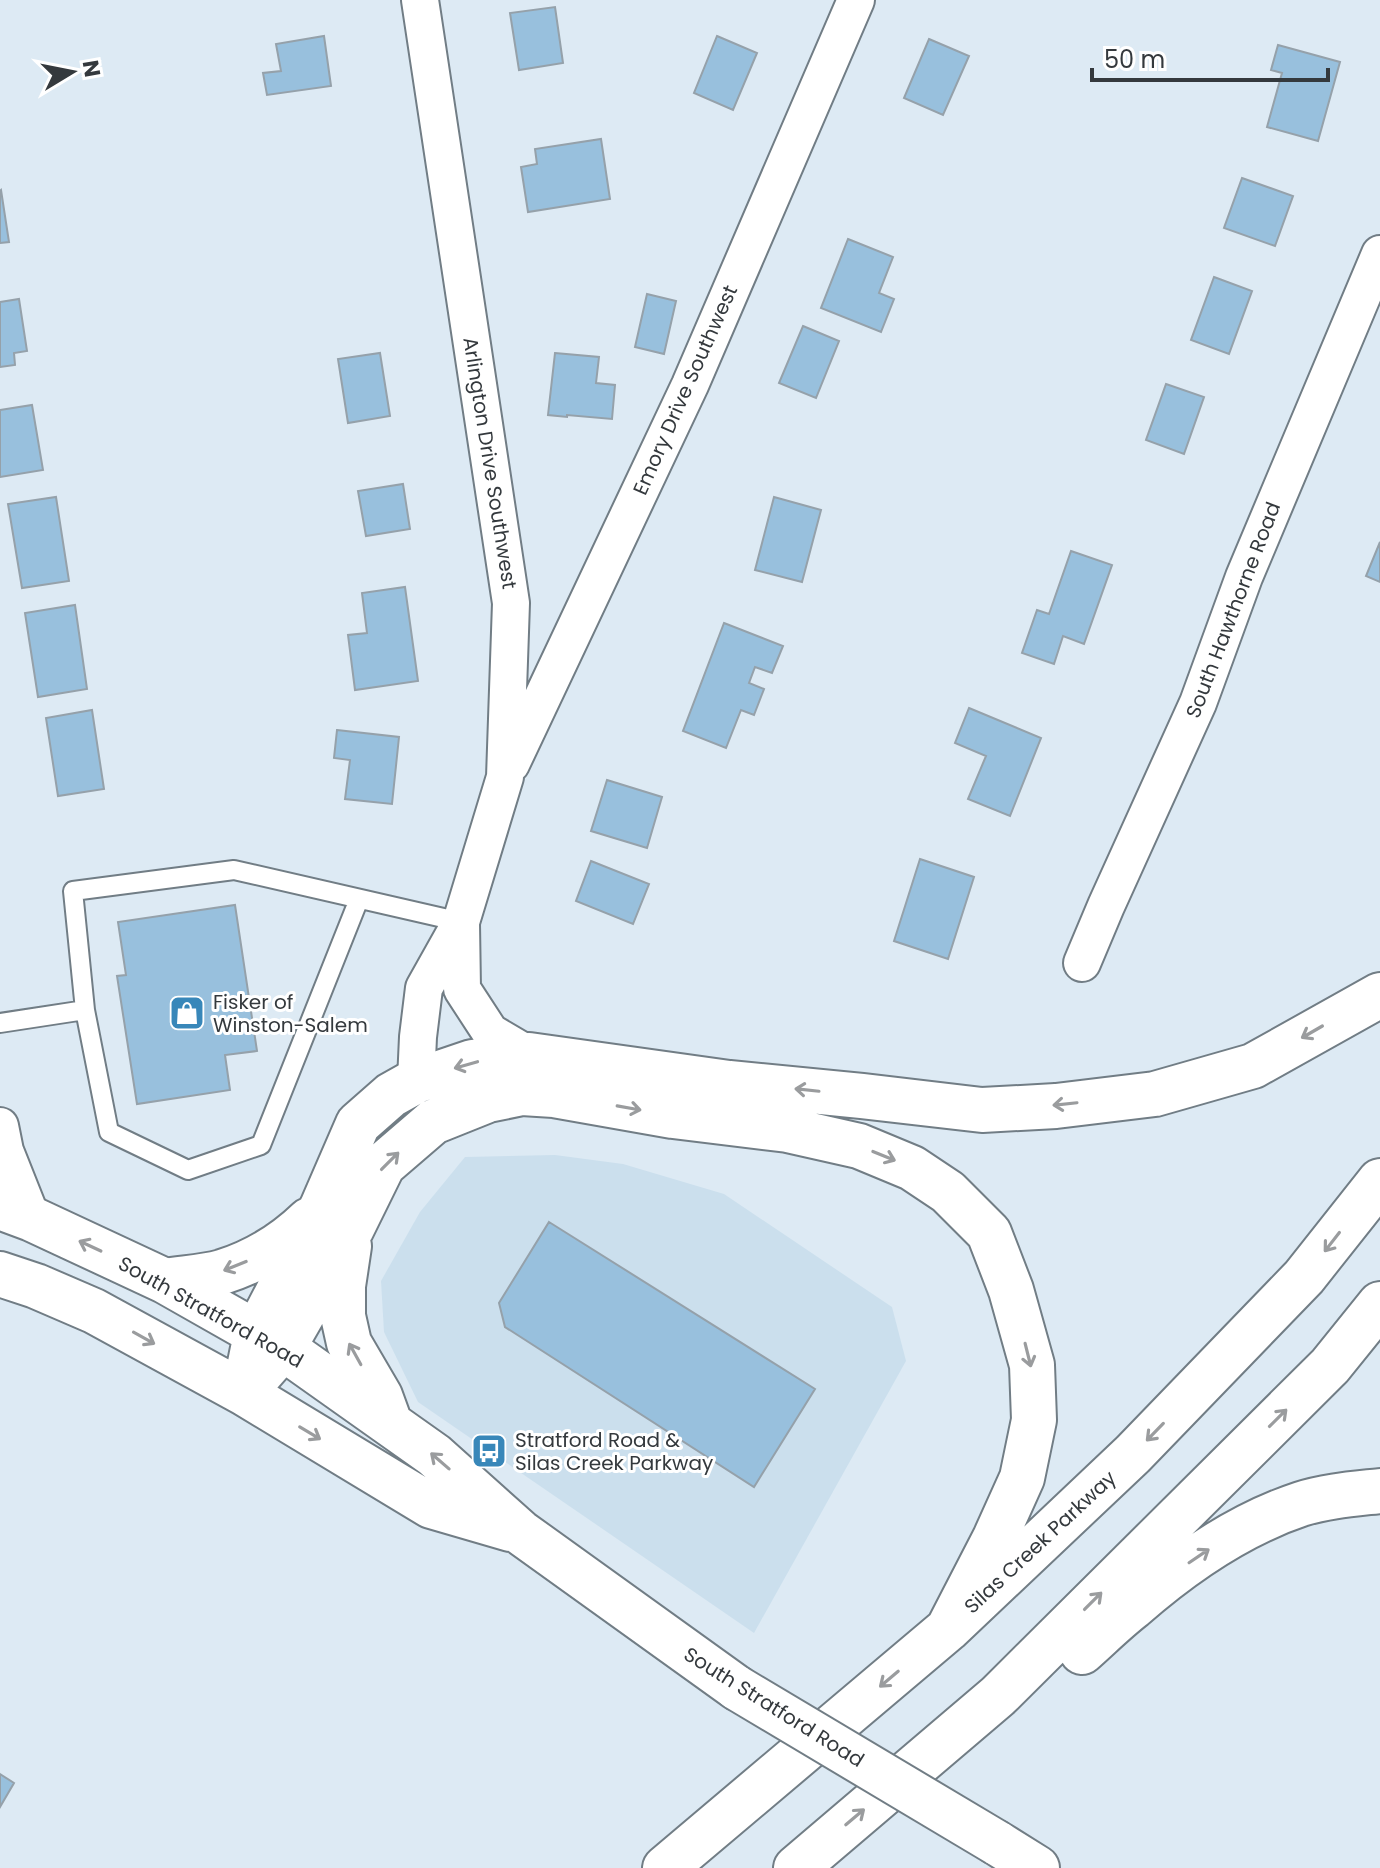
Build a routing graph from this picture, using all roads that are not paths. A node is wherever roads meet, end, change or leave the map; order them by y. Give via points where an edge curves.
1 (420, 0) edge
2 (856, 0) edge
3 (1380, 254) edge
4 (505, 777) junction
5 (359, 899) junction
6 (461, 922) junction
7 (1082, 963) dead end
8 (1380, 995) edge
9 (85, 1010) junction
10 (0, 1023) edge
11 (529, 1055) junction
12 (416, 1081) junction
13 (0, 1126) edge
14 (1380, 1181) edge
15 (16, 1213) edge
16 (337, 1217) junction
17 (0, 1274) edge
18 (165, 1281) junction
19 (1380, 1304) edge
20 (269, 1341) junction
21 (244, 1393) junction
22 (390, 1423) junction
23 (1380, 1491) edge
24 (520, 1532) junction
25 (948, 1629) junction
26 (998, 1696) junction
27 (665, 1868) edge
28 (796, 1868) edge
29 (1037, 1868) edge

1 - 4 street, Arlington Drive Southwest via 511,603
2 - 4 street, Emory Drive Southwest via 690,385
3 - 7 street, South Hawthorne Road via 1244,577 1198,703
4 - 6 street, Arlington Drive Southwest
5 - 6 lane
5 - 9 lane via 234,870 73,891
5 - 9 lane via 261,1145 188,1170 109,1132
6 - 11 street, Arlington Drive Southwest via 462,989 490,1032
6 - 12 street, Arlington Drive Southwest via 424,988
8 -> 11 main road via 1253,1066 1155,1094 1056,1106 982,1110
9 - 10 lane
11 -> 12 main road via 472,1062
12 - 16 main road via 358,1124
13 - 15 street
14 -> 25 main road, Silas Creek Parkway via 1304,1277 1133,1454
18 -> 15 main road, South Stratford Road
16 -> 18 main road via 220,1272
16 - 20 main road
22 -> 16 main road via 349,1343
16 -> 25 main road via 383,1165 433,1122 522,1093 788,1130 859,1146 912,1168 948,1192 989,1233 1011,1290 1032,1365 1034,1420 1022,1478
17 -> 21 main road, South Stratford Road via 94,1311
18 - 20 main road, South Stratford Road
26 -> 19 main road via 1330,1366
20 - 21 main road
20 - 22 main road, South Stratford Road
21 -> 24 main road, South Stratford Road via 431,1506
24 -> 22 main road, South Stratford Road
26 -> 23 main road via 1083,1651 1169,1577 1260,1520 1302,1504
24 - 29 main road, South Stratford Road, bridge via 737,1688
25 -> 27 main road, Silas Creek Parkway
28 -> 26 main road

